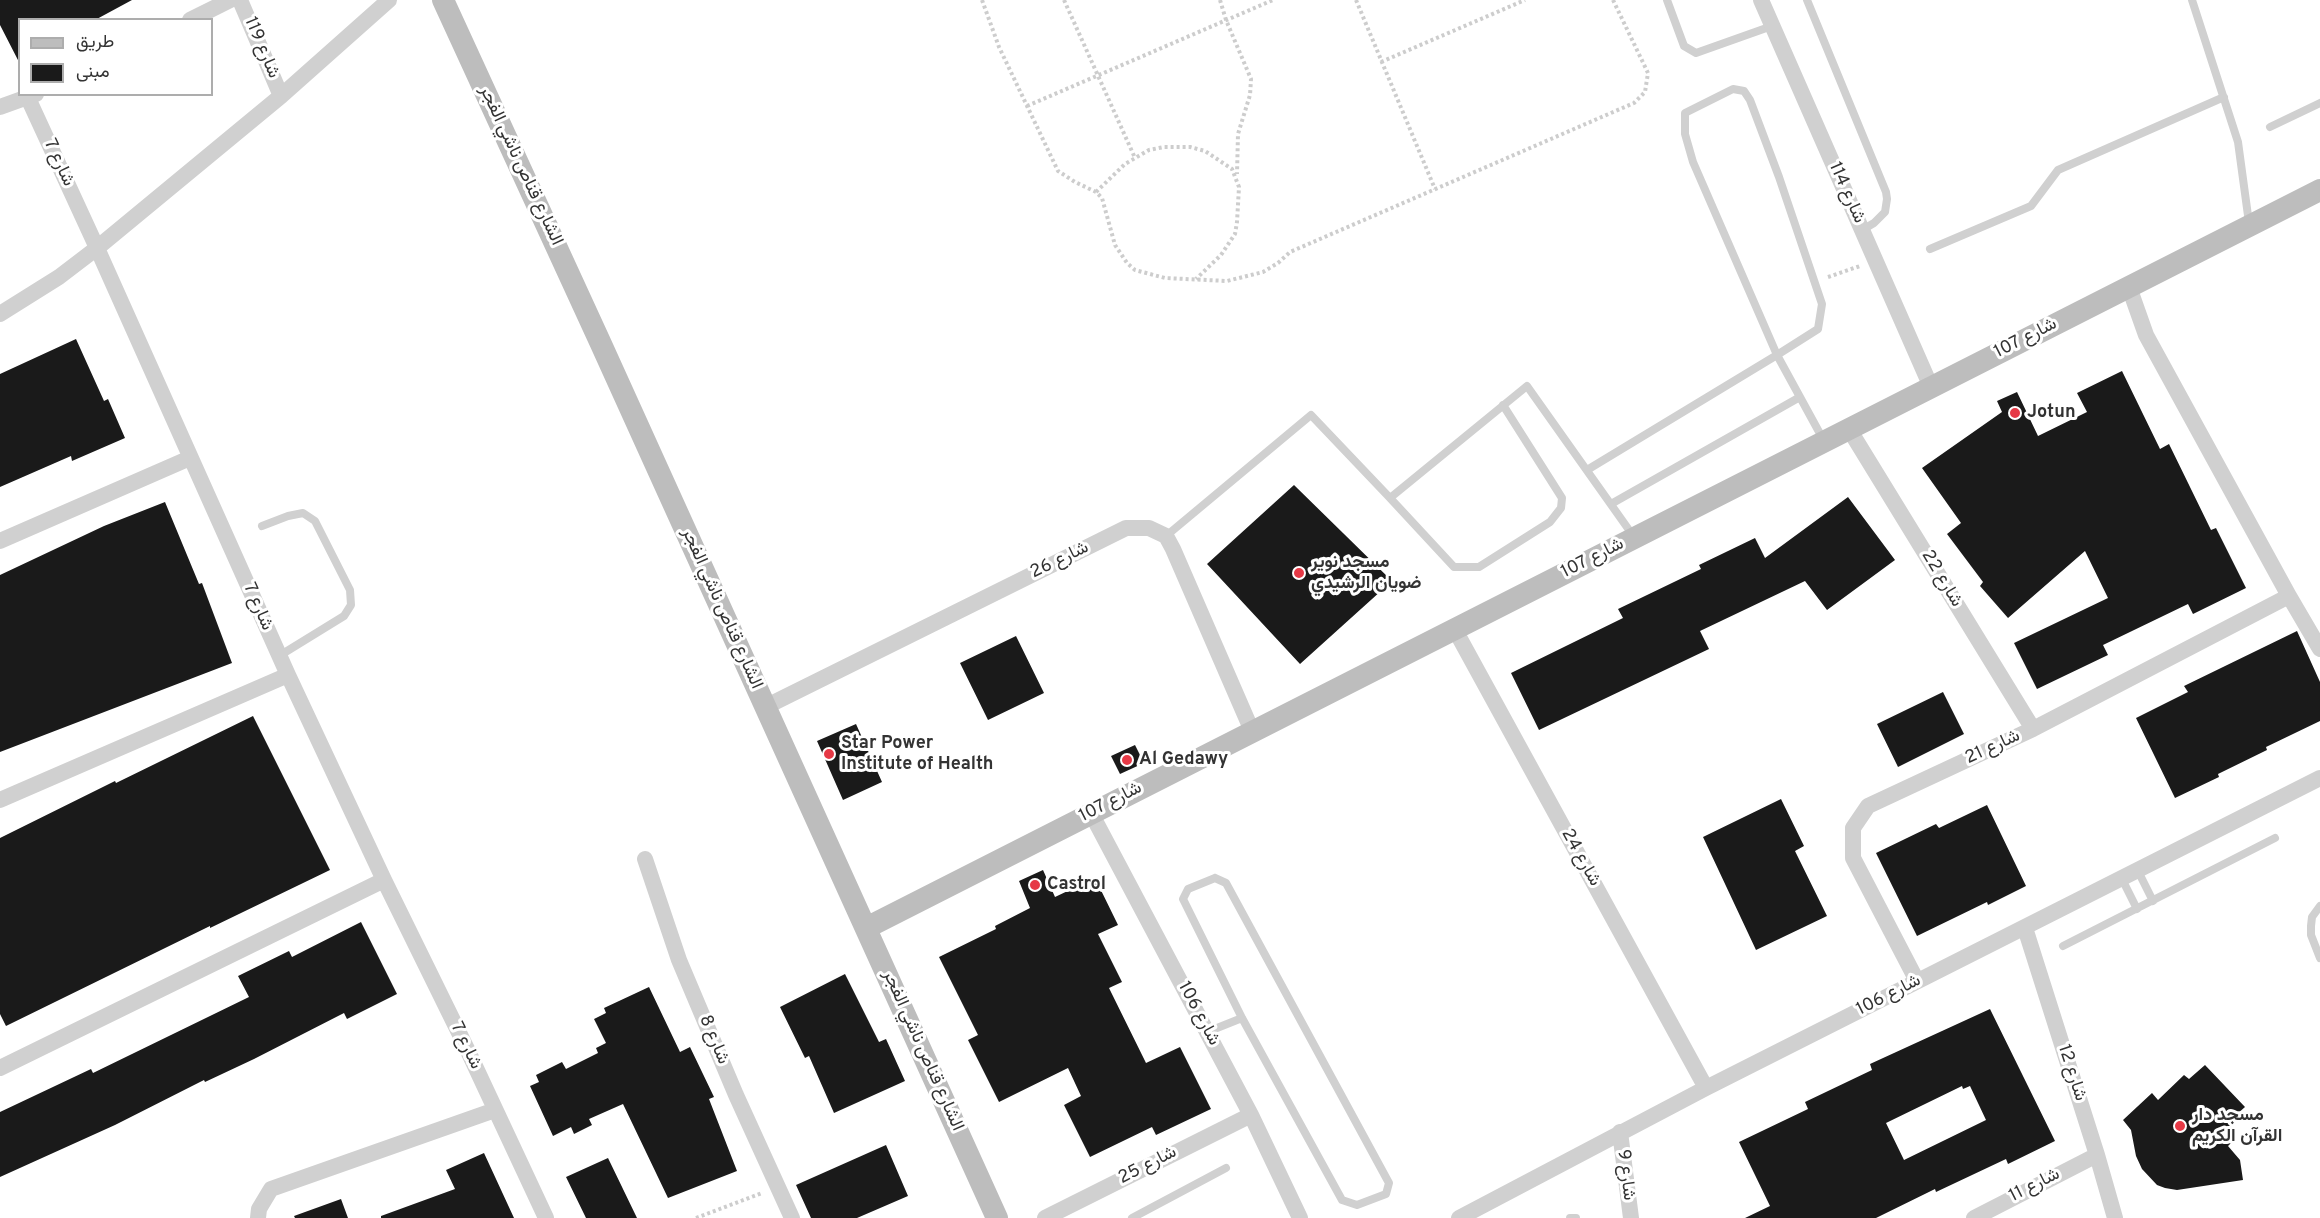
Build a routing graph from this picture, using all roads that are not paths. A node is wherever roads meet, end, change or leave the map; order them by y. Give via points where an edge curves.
1 (230, 0) edge
2 (240, 0) edge
3 (389, 0) edge
4 (443, 0) edge
5 (1667, 0) edge
6 (1761, 0) edge
7 (1807, 0) edge
8 (2192, 0) edge
9 (194, 18) edge
10 (1772, 26) junction
11 (32, 96) edge
12 (281, 96) junction
13 (2224, 97) junction
14 (2320, 103) edge
15 (0, 107) edge
16 (2270, 127) dead end
17 (2320, 190) edge
18 (2250, 225) junction
19 (1862, 230) junction
20 (97, 248) junction
21 (1930, 249) dead end
22 (2129, 287) junction
23 (0, 314) edge
24 (1777, 355) junction
25 (1931, 387) junction
26 (1800, 397) junction
27 (1503, 405) junction
28 (1849, 429) junction
29 (1824, 441) junction
30 (190, 458) junction
31 (1587, 470) junction
32 (1390, 498) junction
33 (1611, 504) junction
34 (262, 526) dead end
35 (1166, 536) junction
36 (1635, 537) junction
37 (0, 541) edge
38 (2289, 596) junction
39 (1454, 628) junction
40 (2320, 649) edge
41 (279, 656) junction
42 (288, 675) junction
43 (765, 707) junction
44 (2033, 729) junction
45 (1252, 731) junction
46 (2320, 778) edge
47 (0, 800) edge
48 (1091, 813) junction
49 (2275, 838) dead end
50 (645, 859) dead end
51 (2138, 871) junction
52 (2122, 879) junction
53 (384, 880) junction
54 (2153, 900) junction
55 (2320, 906) edge
56 (2137, 909) junction
57 (866, 928) junction
58 (2025, 928) junction
59 (2063, 946) dead end
60 (2320, 958) edge
61 (1917, 981) junction
62 (1242, 1018) junction
63 (1207, 1032) junction
64 (0, 1068) edge
65 (1706, 1088) junction
66 (495, 1110) junction
67 (1251, 1115) junction
68 (1620, 1132) junction
69 (2097, 1155) junction
70 (1226, 1168) dead end
71 (258, 1218) edge
72 (546, 1218) edge
73 (792, 1218) edge
74 (997, 1218) edge
75 (1045, 1218) edge
76 (1132, 1218) edge
77 (1300, 1218) edge
78 (1459, 1218) edge
79 (1570, 1218) edge
80 (1576, 1218) edge
81 (1631, 1218) edge
82 (1974, 1218) edge
83 (2115, 1218) edge

1 - 9 street, شارع 119
2 - 12 street, شارع 119
3 - 12 street
4 - 43 street, الشارع قناص ناشي الفجر
5 - 10 lane via 1684,45 1696,53
6 - 10 street, شارع 114
7 - 19 lane via 1886,192 1885,212
8 - 13 lane
10 - 19 street, شارع 114
11 - 15 street
11 - 20 street, شارع 7
12 - 20 street
13 - 18 lane via 2238,142
13 - 21 lane via 2058,170 2031,206
14 - 16 lane
17 - 18 street, شارع 107
18 - 22 street, شارع 107
19 - 25 street, شارع 114
20 - 23 street
20 - 30 street, شارع 7
22 - 25 street, شارع 107
22 - 38 street via 2146,335
24 - 24 lane via 1818,328 1822,304 1750,100 1744,91 1733,89 1685,113 1685,134 1693,162
24 - 26 lane
24 - 31 lane
25 - 28 street, شارع 107
26 - 29 lane
26 - 33 lane
27 - 31 lane via 1527,386
27 - 32 lane
27 - 32 lane via 1562,498 1562,508 1550,522 1479,567 1454,567
28 - 29 street, شارع 107
28 - 44 street, شارع 22
29 - 36 street, شارع 107
30 - 37 street
30 - 41 street, شارع 7
31 - 33 lane
32 - 35 lane via 1311,415
33 - 36 lane
34 - 41 lane via 303,513 315,521 350,590 351,605 344,616
35 - 43 street, شارع 26 via 1149,528 1126,528
35 - 45 street
36 - 39 street, شارع 107
38 - 40 street
38 - 44 street, شارع 21
39 - 45 street, شارع 107
39 - 65 street, شارع 24
41 - 42 street, شارع 7
42 - 47 street
42 - 53 street, شارع 7
43 - 57 street, الشارع قناص ناشي الفجر
44 - 61 street, شارع 21 via 1868,806 1853,828 1853,858
45 - 48 street, شارع 107
46 - 51 street, شارع 106
48 - 57 street, شارع 107
48 - 63 street, شارع 106
49 - 54 lane
50 - 73 street, شارع 8 via 679,960
51 - 52 street, شارع 106
51 - 54 lane
52 - 56 lane
52 - 58 street, شارع 106
53 - 64 street
53 - 66 street, شارع 7
54 - 56 lane
55 - 60 lane via 2311,926
56 - 59 lane
57 - 74 street, الشارع قناص ناشي الفجر
58 - 61 street, شارع 106
58 - 69 street, شارع 12
61 - 65 street, شارع 106
62 - 62 lane via 1342,1200 1357,1205 1386,1194 1389,1183 1226,883 1215,878 1188,889 1183,899
62 - 63 lane
63 - 67 street, شارع 106
65 - 68 street, شارع 106
66 - 71 street via 271,1189 258,1209
66 - 72 street, شارع 7
67 - 75 street, شارع 25
67 - 77 street, شارع 106
68 - 78 street, شارع 106
68 - 81 street, شارع 9
69 - 82 street, شارع 11
69 - 83 street, شارع 12
70 - 76 lane
79 - 80 lane

